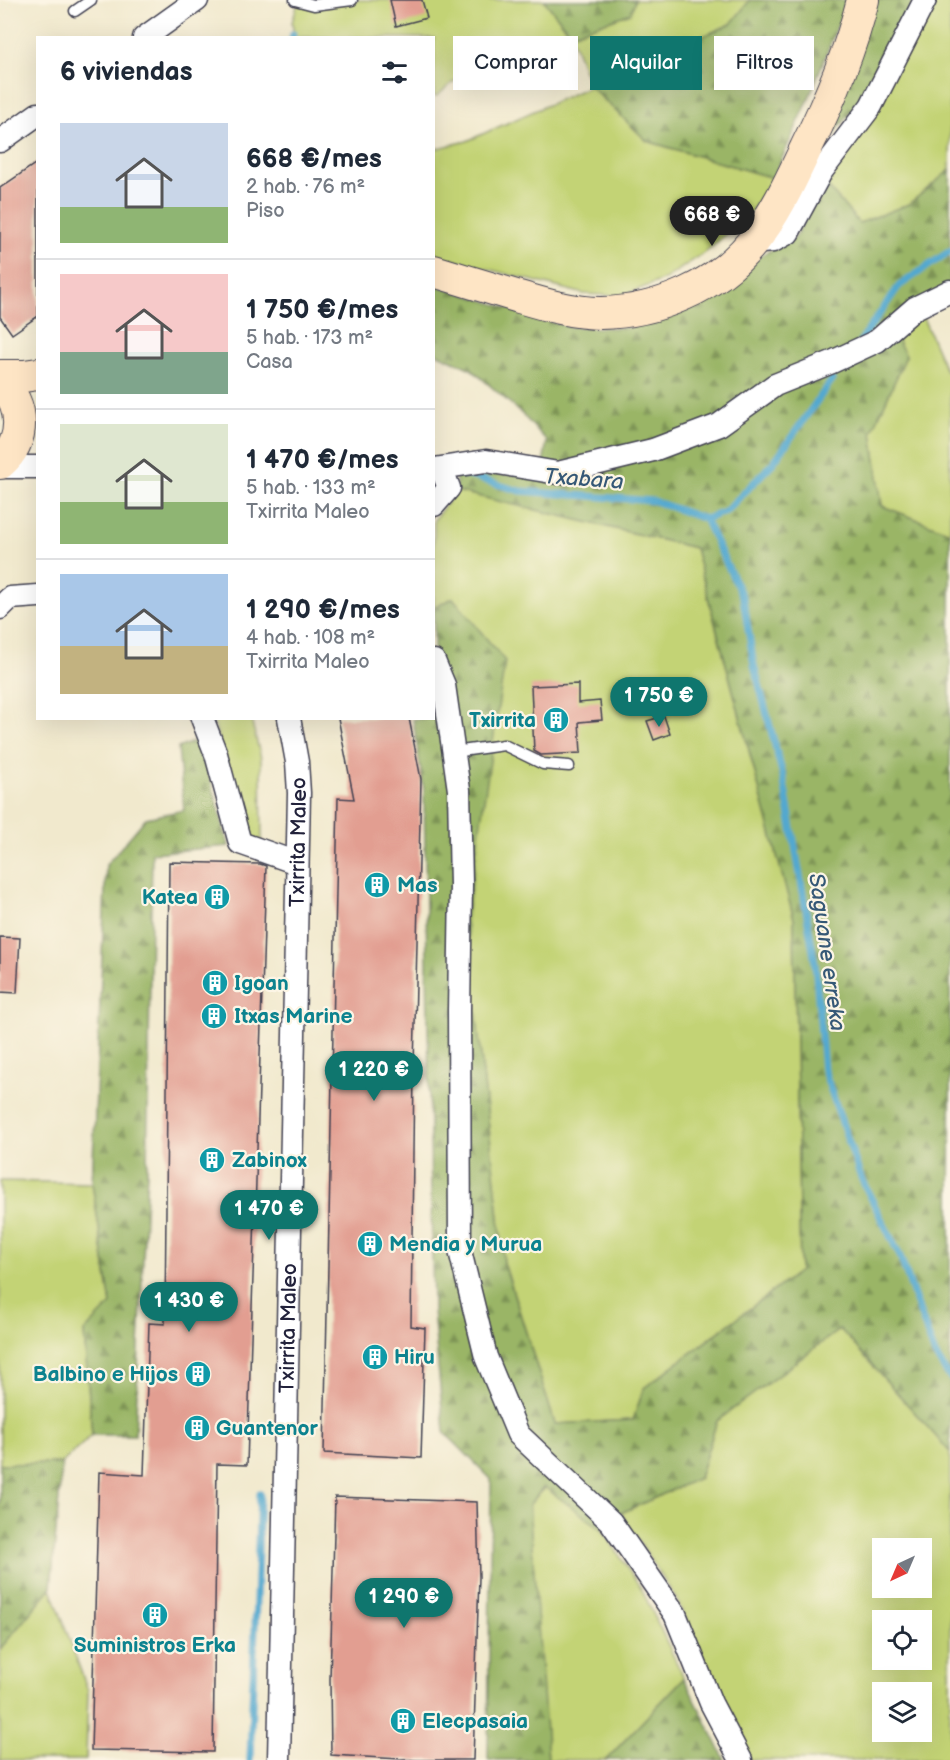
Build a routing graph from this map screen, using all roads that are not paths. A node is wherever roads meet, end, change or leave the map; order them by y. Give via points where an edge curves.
1 (91, 0) edge
2 (197, 0) edge
3 (295, 0) edge
4 (352, 0) edge
5 (863, 0) edge
6 (925, 0) edge
7 (75, 11) dead end
8 (147, 36) edge
9 (36, 115) edge
10 (0, 141) edge
11 (752, 243) junction
12 (435, 271) edge
13 (950, 291) edge
14 (36, 374) edge
15 (0, 376) edge
16 (0, 382) edge
17 (36, 390) edge
18 (18, 423) junction
19 (36, 458) edge
20 (0, 465) edge
21 (36, 467) edge
22 (436, 469) edge
23 (435, 505) edge
24 (36, 596) edge
25 (0, 608) edge
26 (435, 663) edge
27 (203, 720) edge
28 (289, 720) edge
29 (454, 752) junction
30 (569, 766) dead end
31 (297, 863) junction
32 (279, 1760) edge
33 (741, 1760) edge

1 - 7 lane
2 - 8 street
3 - 4 lane via 314,5
5 - 11 street via 852,41 822,117 775,209
6 - 11 street via 871,106 821,172 788,233 773,241
9 - 10 street
11 - 12 street via 722,272 685,295 646,308 600,313 552,306
13 - 22 street via 915,308 877,341 775,385 719,425 653,450 558,473 486,461
14 - 15 street
16 - 18 street via 12,396
17 - 18 street
18 - 19 street via 24,446
18 - 20 street via 14,448
20 - 21 street
22 - 23 street via 444,475 449,488
24 - 25 street via 10,598
26 - 29 street via 444,685
27 - 31 street via 240,843
28 - 31 street, Txirrita Maleo via 299,793
29 - 30 lane via 504,745 543,764
29 - 33 street via 461,885 460,1251 486,1357 518,1434 611,1522 675,1614 711,1703
31 - 32 street, Txirrita Maleo

